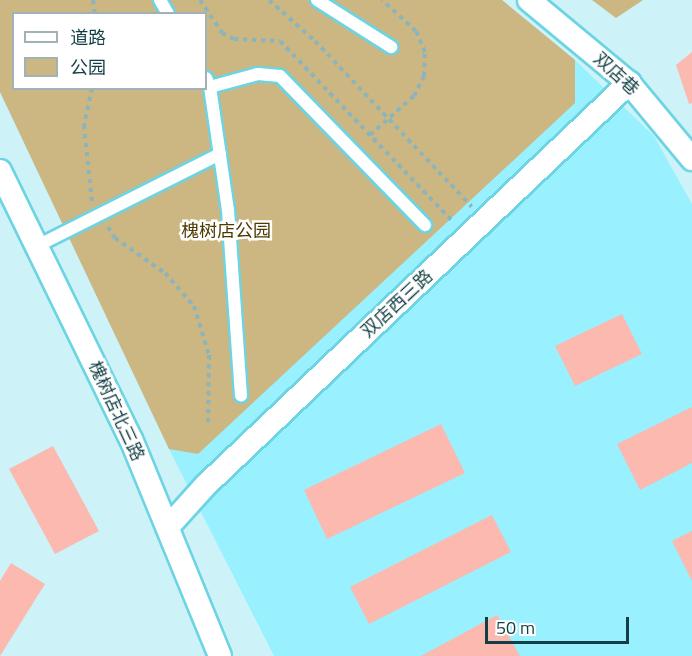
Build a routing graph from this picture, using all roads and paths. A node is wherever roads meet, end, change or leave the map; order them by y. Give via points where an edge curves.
1 (270, 0) edge
2 (318, 0) edge
3 (382, 0) edge
4 (529, 0) edge
5 (391, 47) dead end
6 (208, 83) edge
7 (629, 83) junction
8 (92, 90) edge
9 (390, 118) junction
10 (370, 135) dead end
11 (220, 154) junction
12 (692, 159) edge
13 (0, 171) edge
14 (100, 215) junction
15 (484, 220) junction
16 (425, 225) dead end
17 (37, 246) junction
18 (241, 396) dead end
19 (208, 427) dead end
20 (168, 527) junction
21 (220, 656) edge

1 - 9 path
2 - 5 lane
3 - 9 path via 416,31 425,52 424,76 414,96
4 - 7 street, 双店巷
6 - 11 lane
6 - 16 lane via 258,74 280,76
7 - 12 street, 双店巷
7 - 15 street, 双店西三路
8 - 14 path via 84,125 92,203
9 - 10 path
9 - 15 path
11 - 14 lane
11 - 18 lane via 228,210
13 - 17 street, 槐树店北三路
14 - 17 lane
14 - 19 path via 115,238 165,273 194,306 209,355
15 - 20 street, 双店西三路 via 206,485
17 - 20 street, 槐树店北三路 via 131,440
20 - 21 street, 槐树店北三路

